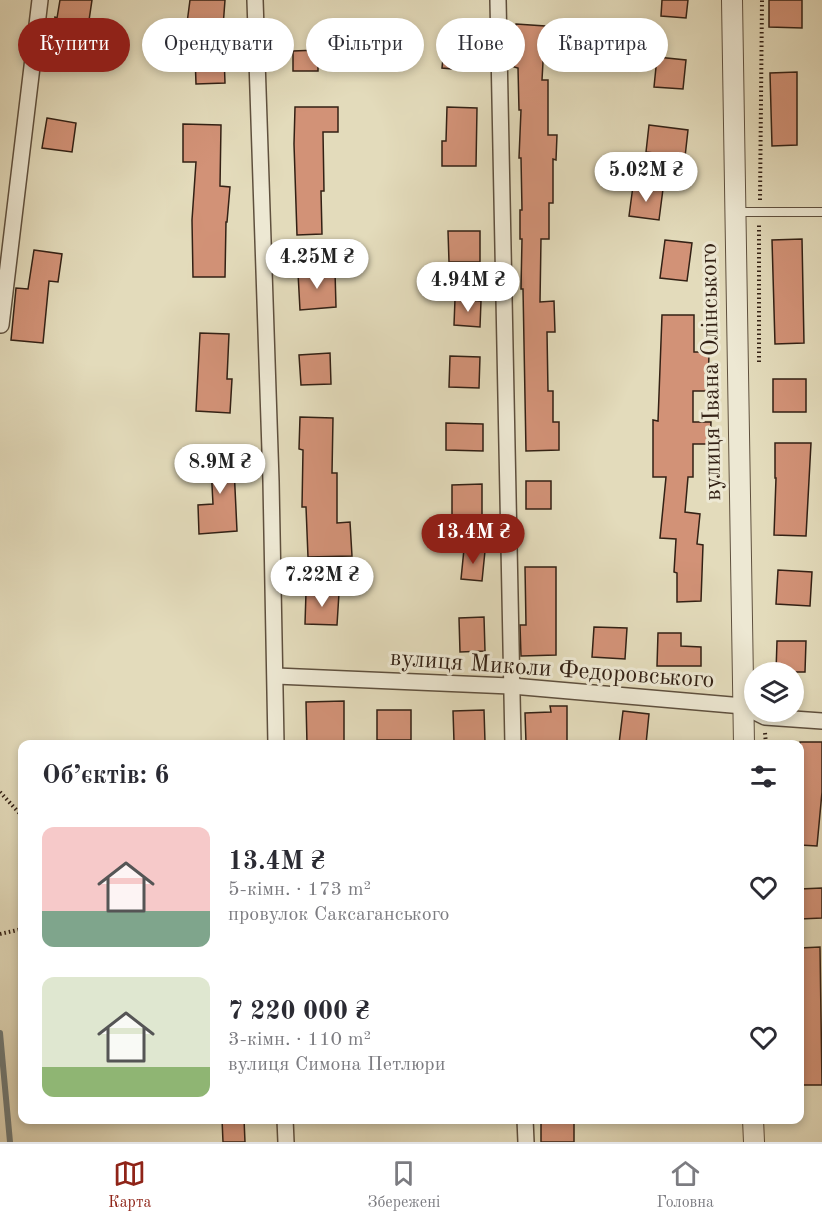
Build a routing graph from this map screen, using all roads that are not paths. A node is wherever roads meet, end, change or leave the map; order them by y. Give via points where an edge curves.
1 (40, 0) edge
2 (255, 0) edge
3 (498, 0) edge
4 (732, 0) edge
5 (735, 212) junction
6 (822, 212) edge
7 (1, 325) edge
8 (276, 676) junction
9 (512, 686) junction
10 (743, 706) junction
11 (822, 721) edge
12 (276, 740) edge
13 (513, 740) edge
14 (744, 740) edge
15 (285, 1124) edge
16 (525, 1124) edge
17 (753, 1124) edge
18 (286, 1142) edge
19 (526, 1142) edge
20 (754, 1142) edge

1 - 7 street
2 - 8 street
3 - 9 street
4 - 5 street, вулиця Івана Олінського
5 - 6 lane
5 - 10 street, вулиця Івана Олінського
8 - 9 street, вулиця Миколи Федоровського
8 - 12 street
9 - 10 street, вулиця Миколи Федоровського
9 - 13 street
10 - 11 street, вулиця Миколи Федоровського via 765,717
10 - 14 street, вулиця Івана Олінського
15 - 18 street
16 - 19 street
17 - 20 street

